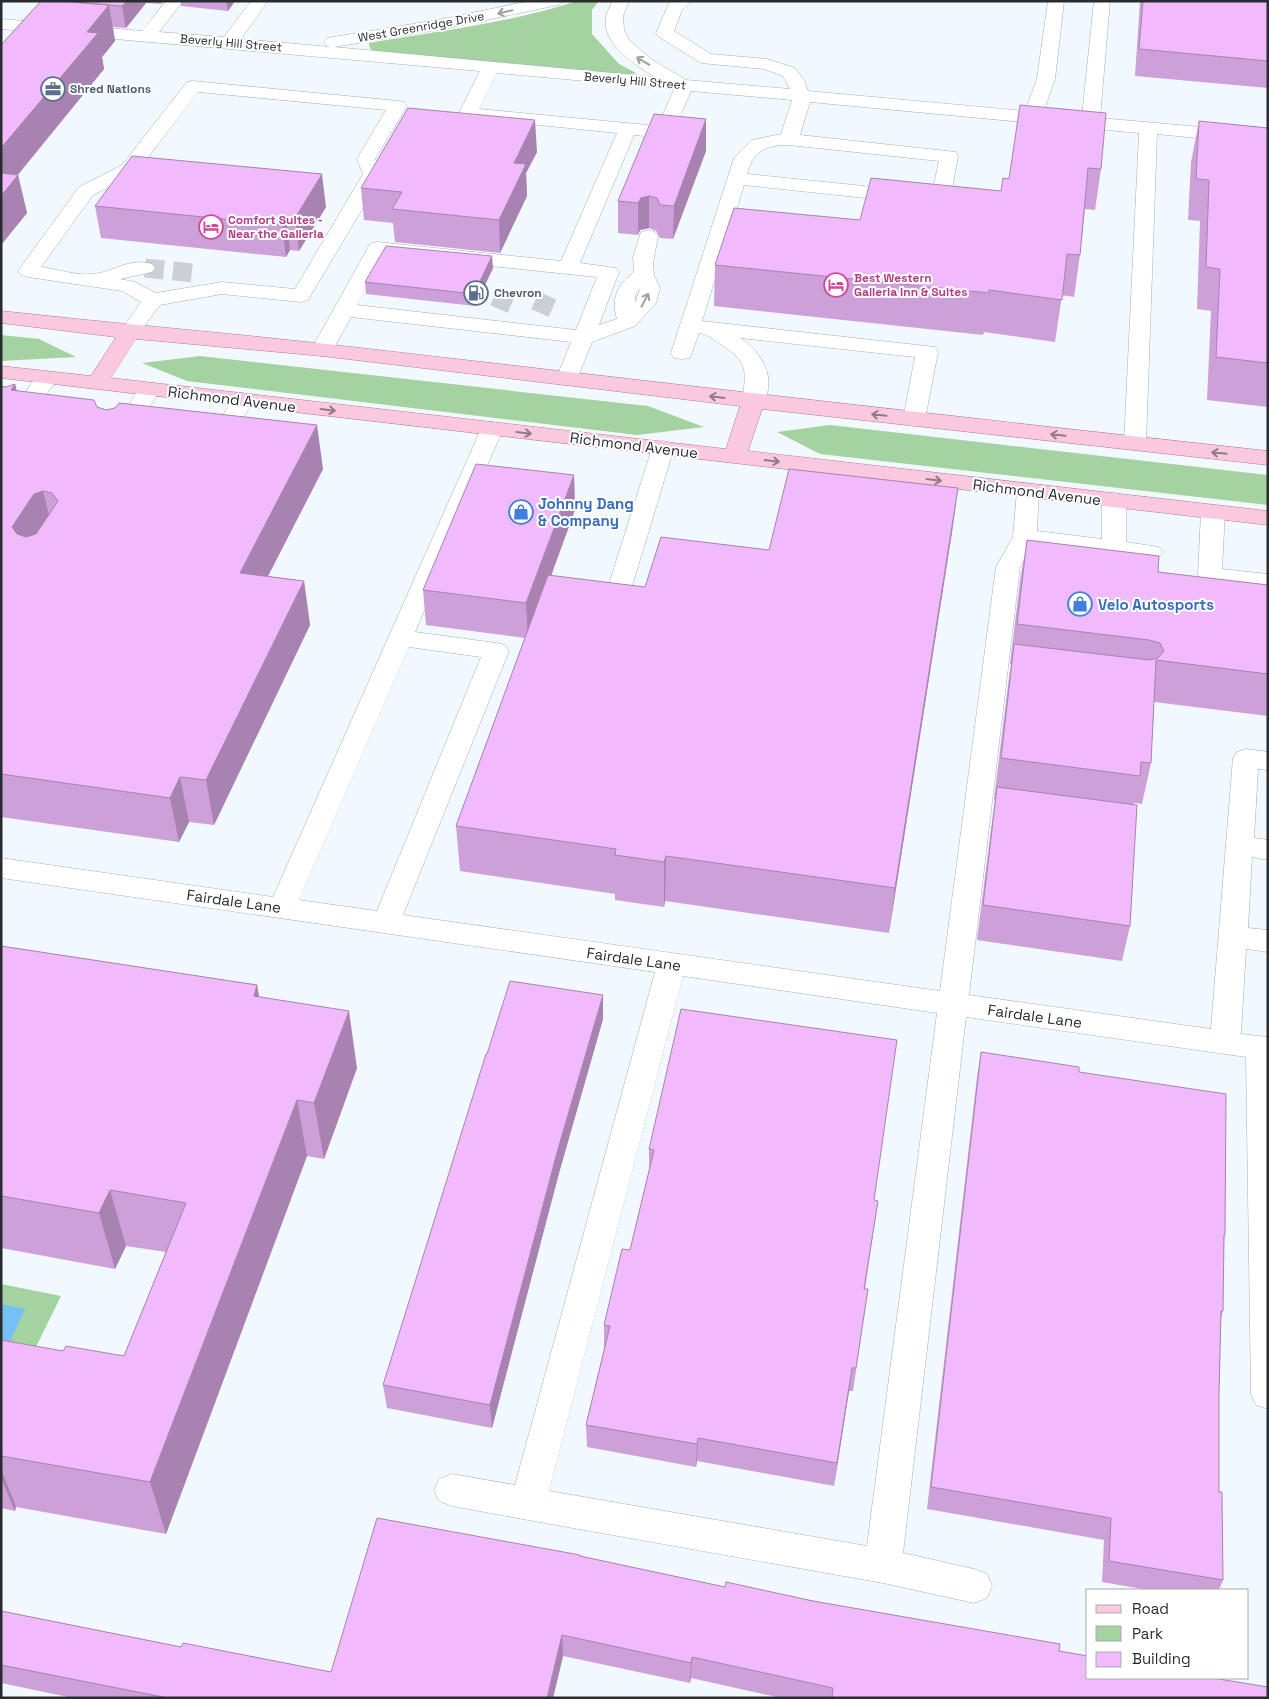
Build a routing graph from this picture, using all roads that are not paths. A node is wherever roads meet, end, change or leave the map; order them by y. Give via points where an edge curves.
1 (175, 1) edge
2 (260, 1) edge
3 (553, 1) edge
4 (621, 1) edge
5 (684, 1) edge
6 (1056, 1) edge
7 (1102, 1) edge
8 (1, 24) edge
9 (147, 36) junction
10 (229, 43) junction
11 (288, 48) junction
12 (491, 68) junction
13 (684, 86) junction
14 (802, 97) junction
15 (1032, 118) junction
16 (1090, 123) junction
17 (628, 128) junction
18 (1148, 128) junction
19 (789, 139) junction
20 (1268, 139) edge
21 (737, 179) junction
22 (648, 236) dead end
23 (435, 254) junction
24 (478, 258) junction
25 (520, 263) junction
26 (145, 268) tunnel mouth
27 (564, 268) junction
28 (193, 273) tunnel mouth
29 (424, 275) edge
30 (468, 280) edge
31 (90, 281) junction
32 (510, 284) tunnel mouth
33 (222, 288) junction
34 (551, 288) tunnel mouth
35 (153, 300) junction
36 (344, 310) junction
37 (1, 317) edge
38 (700, 327) junction
39 (130, 332) junction
40 (585, 337) junction
41 (322, 350) junction
42 (682, 353) dead end
43 (1, 372) edge
44 (47, 378) junction
45 (567, 380) junction
46 (98, 382) junction
47 (149, 390) junction
48 (243, 400) junction
49 (753, 401) junction
50 (1, 419) edge
51 (914, 419) junction
52 (492, 429) junction
53 (126, 439) edge
54 (1135, 443) junction
55 (197, 444) edge
56 (663, 448) junction
57 (736, 457) junction
58 (1268, 458) edge
59 (1028, 490) junction
60 (1114, 500) junction
61 (1213, 512) junction
62 (1268, 518) edge
63 (1025, 537) junction
64 (1114, 547) junction
65 (1151, 552) dead end
66 (1268, 582) edge
67 (614, 606) edge
68 (400, 638) junction
69 (1268, 761) edge
70 (978, 809) junction
71 (1006, 813) edge
72 (1240, 846) junction
73 (1268, 850) edge
74 (1, 868) edge
75 (282, 908) junction
76 (386, 923) junction
77 (1232, 936) junction
78 (1268, 941) edge
79 (670, 964) junction
80 (953, 1004) junction
81 (1224, 1043) junction
82 (1264, 1049) edge
83 (1268, 1394) edge
84 (452, 1490) dead end
85 (528, 1504) junction
86 (883, 1566) junction
87 (974, 1586) dead end

1 - 9 street
2 - 10 street
3 -> 11 street, West Greenridge Drive via 408,31
13 -> 4 street via 636,57 619,40 614,24
5 - 14 street via 675,8 665,33 707,59 767,64 789,72
6 - 15 street via 1046,79
7 - 16 street
8 - 9 street, Beverly Hill Street
9 - 10 street, Beverly Hill Street
10 - 11 street, Beverly Hill Street
11 - 12 street, Beverly Hill Street
12 - 13 street, Beverly Hill Street
12 - 17 street via 468,113
13 - 14 street, Beverly Hill Street
13 - 17 street via 670,137
14 - 15 street, Beverly Hill Street
14 - 19 street
15 - 16 street, Beverly Hill Street
16 - 18 street, Beverly Hill Street
17 - 27 street
18 - 20 street, Beverly Hill Street
18 - 54 street
19 - 21 street via 765,141 753,146 743,158
19 - 21 street via 949,156 940,200
21 - 38 street
40 -> 22 street via 628,322 646,303 650,288 643,276 642,254
23 - 24 street
23 - 29 street
23 - 36 street via 377,248
24 - 25 street
24 - 30 street
25 - 27 street
25 - 32 street
26 - 31 street via 129,269
27 - 34 street
27 - 40 street via 609,272
28 - 33 street via 210,278
31 - 33 street via 28,271 86,190 129,170 193,86 398,106 366,159 373,174 301,296
31 - 35 street via 128,286
33 - 35 street
35 - 39 street
36 - 40 street via 408,308 536,322
36 - 41 street
37 - 39 main road
38 - 42 street
38 - 49 street via 744,350 753,361 757,375
38 - 51 street via 927,352
39 - 41 main road
39 - 46 main road
40 - 45 street
41 - 45 main road
43 - 44 main road, Richmond Avenue
44 - 46 main road, Richmond Avenue
44 - 50 street via 16,421
49 -> 45 main road
46 - 47 main road, Richmond Avenue
47 - 48 main road, Richmond Avenue
47 - 53 street
48 -> 52 main road, Richmond Avenue
48 - 55 street via 216,447
51 -> 49 main road
49 - 57 main road
54 -> 51 main road
52 -> 56 main road, Richmond Avenue
52 - 68 street
58 -> 54 main road
56 - 57 main road, Richmond Avenue
56 - 67 street
57 -> 59 main road, Richmond Avenue
59 - 60 main road, Richmond Avenue
59 - 63 street
60 - 61 main road, Richmond Avenue
60 - 64 street
61 - 62 main road, Richmond Avenue
61 - 66 street via 1210,575
63 - 64 street
63 - 70 street via 1008,566 1005,674
64 - 65 street
68 - 75 street
68 - 76 street via 496,650
69 - 72 street via 1246,758
70 - 71 street
70 - 80 street
72 - 73 street
72 - 77 street
74 - 75 street, Fairdale Lane
75 - 76 street, Fairdale Lane
76 - 79 street, Fairdale Lane
77 - 78 street
77 - 81 street
79 - 80 street, Fairdale Lane
79 - 85 street via 655,1033
80 - 81 street, Fairdale Lane
80 - 86 street
81 - 82 street, Fairdale Lane
82 - 83 street
84 - 85 street
85 - 86 street
86 - 87 street

